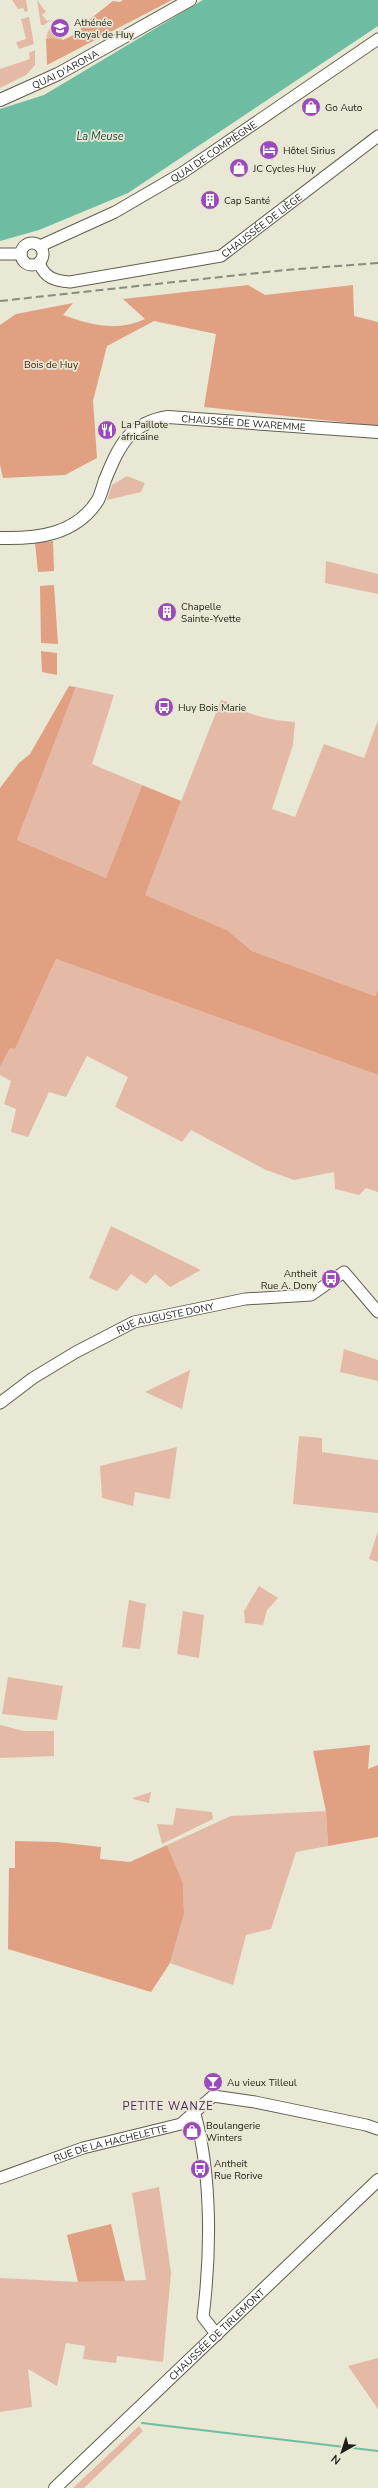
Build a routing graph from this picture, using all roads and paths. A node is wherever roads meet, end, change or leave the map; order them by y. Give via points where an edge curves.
1 (177, 0) edge
2 (190, 0) edge
3 (378, 39) edge
4 (0, 92) edge
5 (0, 100) edge
6 (378, 136) edge
7 (40, 246) junction
8 (0, 254) edge
9 (21, 254) junction
10 (39, 263) junction
11 (378, 432) edge
12 (0, 538) edge
13 (378, 1312) edge
14 (0, 1403) edge
15 (195, 2114) junction
16 (378, 2129) edge
17 (0, 2178) edge
18 (378, 2180) edge
19 (217, 2335) junction
20 (55, 2488) edge

1 - 4 main road, QUAI D'ARONA via 46,72
2 - 5 main road, QUAI D'ARONA via 58,74
3 - 7 street, QUAI DE COMPIÈGNE via 182,174 115,212
6 - 10 street, CHAUSSÉE DE LIÈGE via 221,256 70,282 57,282 50,278
7 - 9 street via 26,245
7 - 10 street via 43,255
8 - 9 street
9 - 10 street via 22,259 30,265
11 - 12 main road, CHAUSSÉE DE WAREMME via 168,417 149,420 125,439 99,498 80,520 44,536
13 - 14 street, RUE AUGUSTE DONY via 344,1272 311,1295 245,1299 134,1322 76,1352 33,1378
15 - 16 street, RUE DE LA HACHELETTE via 213,2096 256,2102
15 - 17 street, RUE DE LA HACHELETTE via 181,2124 82,2148
15 - 19 street via 201,2135 209,2235 203,2317
18 - 19 main road, CHAUSSÉE DE TIRLEMONT
19 - 20 main road, CHAUSSÉE DE TIRLEMONT

